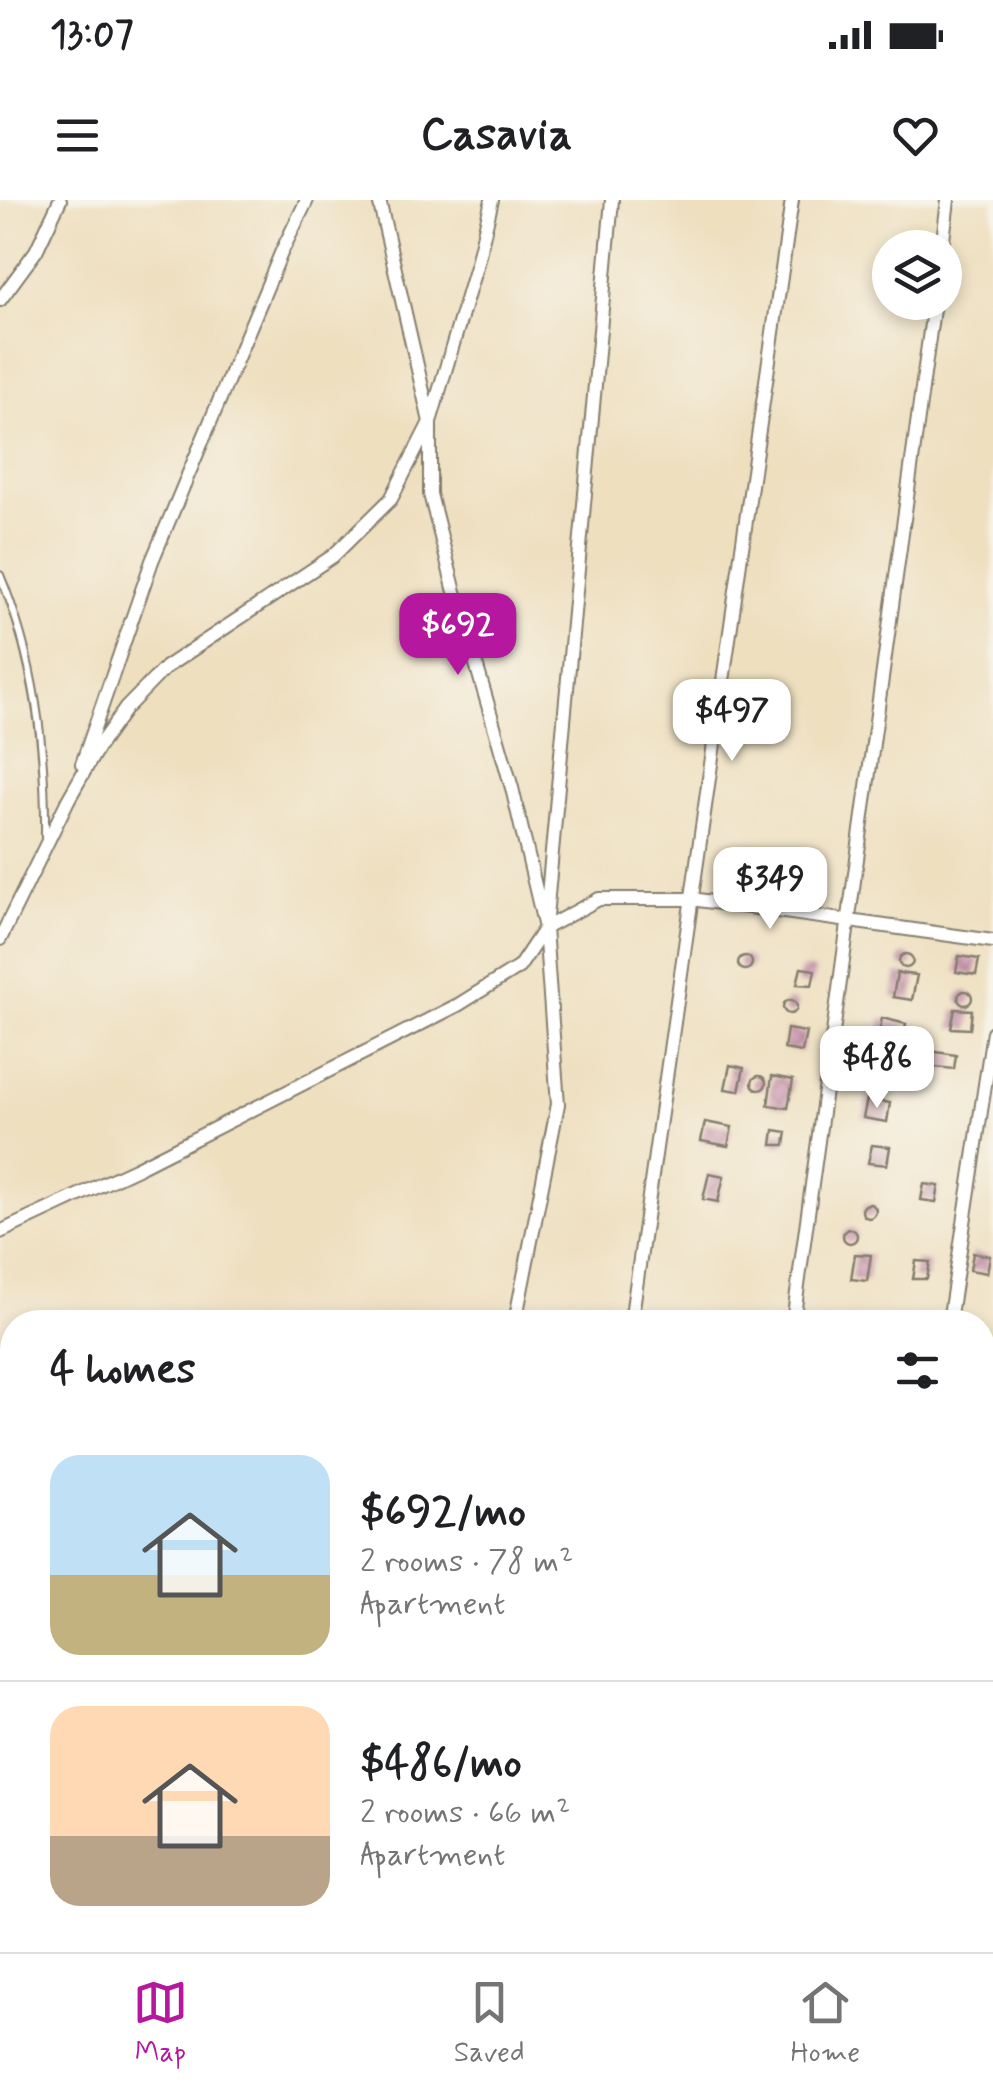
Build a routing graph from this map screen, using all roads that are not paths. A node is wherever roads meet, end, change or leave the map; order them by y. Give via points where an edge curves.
1 (60, 200) edge
2 (307, 200) edge
3 (379, 200) edge
4 (492, 200) edge
5 (612, 200) edge
6 (792, 200) edge
7 (948, 200) edge
8 (944, 230) edge
9 (0, 300) edge
10 (932, 320) edge
11 (430, 422) junction
12 (0, 575) edge
13 (68, 800) junction
14 (45, 850) junction
15 (691, 899) junction
16 (848, 922) junction
17 (544, 928) junction
18 (0, 939) edge
19 (993, 940) edge
20 (993, 1032) edge
21 (0, 1232) edge
22 (517, 1310) edge
23 (633, 1310) edge
24 (794, 1310) edge
25 (951, 1310) edge

1 - 9 street via 36,251
2 - 13 street via 152,561
3 - 11 street
4 - 11 street
5 - 17 street
6 - 15 street
7 - 8 street
10 - 16 street
11 - 13 street via 391,498 333,556 166,668 126,708
11 - 17 street via 430,494
12 - 14 lane via 31,670 46,783
13 - 14 street
14 - 18 street
15 - 16 street
15 - 17 street via 600,899
15 - 23 street
16 - 19 street
16 - 24 street
17 - 21 street via 519,968 458,1005
17 - 22 street via 558,1104
20 - 25 street

